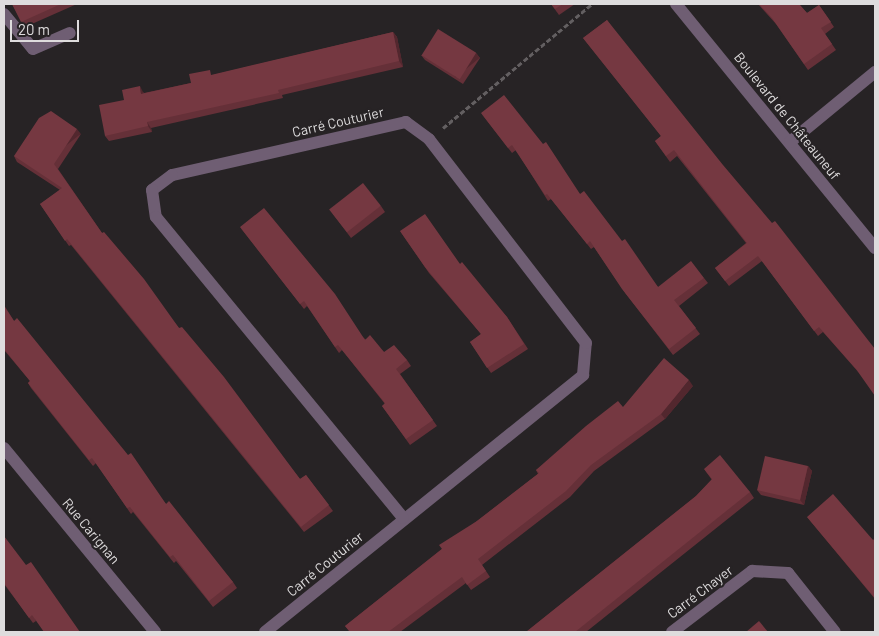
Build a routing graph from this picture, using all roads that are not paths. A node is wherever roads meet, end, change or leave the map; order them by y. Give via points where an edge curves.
1 (676, 4) edge
2 (4, 14) edge
3 (70, 33) dead end
4 (875, 72) edge
5 (790, 142) junction
6 (875, 248) edge
7 (4, 448) edge
8 (403, 518) junction
9 (156, 632) edge
10 (265, 632) edge
11 (672, 632) edge
12 (836, 632) edge

1 - 5 street, Boulevard de Châteauneuf
2 - 3 street via 33,49
4 - 5 street
5 - 6 street, Boulevard de Châteauneuf
7 - 9 street, Rue Carignan
8 - 8 street, Carré Couturier via 583,375 586,343 429,139 406,122 172,175 152,190 156,217
8 - 10 street, Carré Couturier
11 - 12 street, Carré Chayer via 752,571 788,573

